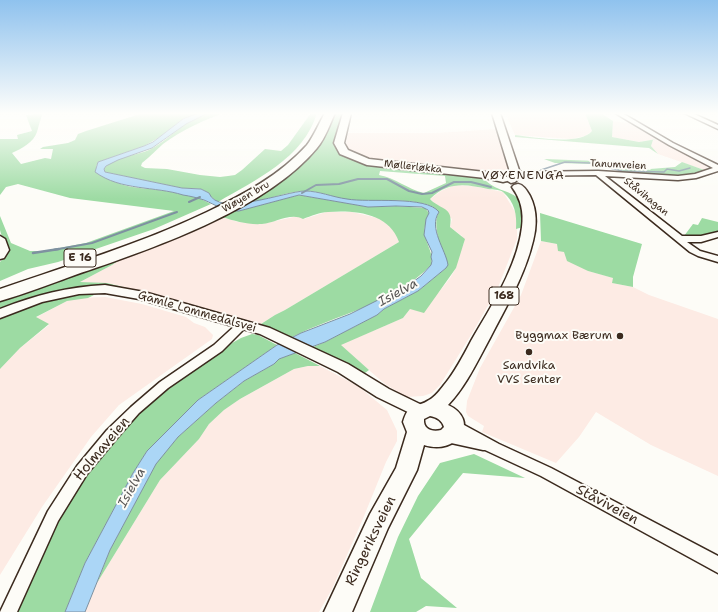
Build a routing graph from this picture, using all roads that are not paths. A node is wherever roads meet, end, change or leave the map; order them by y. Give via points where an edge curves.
1 (311, 142) edge
2 (339, 142) edge
3 (506, 142) edge
4 (667, 142) edge
5 (309, 144) joint
6 (718, 169) edge
7 (598, 174) junction
8 (513, 183) junction
9 (212, 212) junction
10 (718, 234) edge
11 (0, 239) edge
12 (680, 239) junction
13 (0, 256) edge
14 (718, 259) edge
15 (0, 285) edge
16 (0, 295) edge
17 (0, 314) edge
18 (243, 324) junction
19 (433, 423) junction
20 (718, 565) edge
21 (8, 612) edge
22 (338, 612) edge

1 - 5 highway, E 16
2 - 8 main road, Møllerløkka via 344,152 375,163 476,174
3 - 8 main road via 512,161 518,166
4 - 6 street
5 - 9 highway, Wøyen bru / E 16 via 291,163 245,199
6 - 7 street, Tanumveien via 678,178
7 - 8 street, Tanumveien
7 - 12 street, Ståvihagan
8 - 19 main road, Ringeriksveien / 168 via 529,211 528,227 518,263 499,306
9 - 15 highway, E 16
9 - 16 highway, E 16 via 155,240
10 - 12 street via 701,239
11 - 13 street via 3,250
12 - 14 street, Ståvihagan via 690,250
17 - 18 street, Gamle Lommedalsvei via 52,295 105,289 140,295
18 - 19 street, Gamle Lommedalsvei via 265,331 356,375 394,405
18 - 21 street, Holmaveien via 218,348 182,372 135,410 82,470 53,516
19 - 20 street, Ståviveien via 546,472
19 - 22 main road, Ringeriksveien / 168 via 416,460 406,470 368,544

